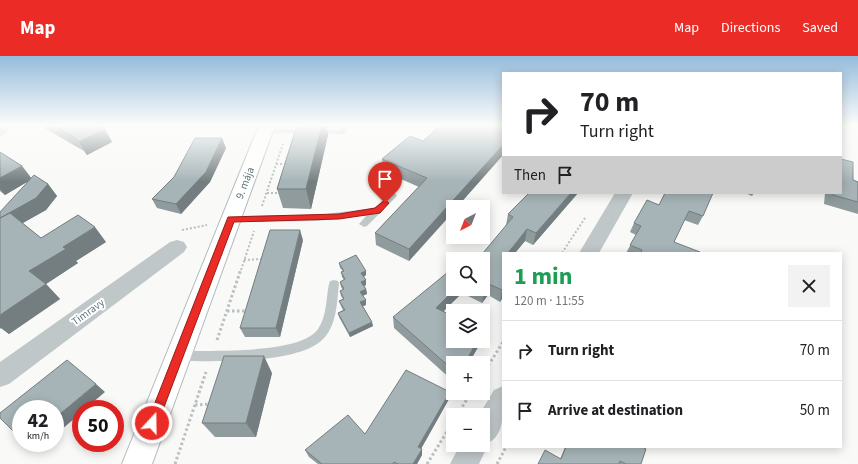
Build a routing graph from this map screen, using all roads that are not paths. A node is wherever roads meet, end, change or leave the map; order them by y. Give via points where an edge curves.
1 (266, 144) edge
2 (623, 194) edge
3 (393, 195) dead end
4 (377, 211) junction
5 (231, 219) junction
6 (364, 224) dead end
7 (180, 238) road end
8 (590, 252) edge
9 (334, 284) dead end
10 (178, 356) junction
11 (3, 370) edge
12 (502, 400) edge
13 (490, 420) edge
14 (471, 452) edge
15 (137, 464) edge
16 (464, 464) edge

1 - 5 main road, 9. mája
2 - 8 street
3 - 4 lane
4 - 5 lane via 318,218
4 - 6 lane
5 - 10 main road, 9. mája
7 - 11 street, Timravy
9 - 10 lane via 326,325 317,339 308,345 278,352
10 - 15 main road, 9. mája
12 - 13 street
14 - 16 street

